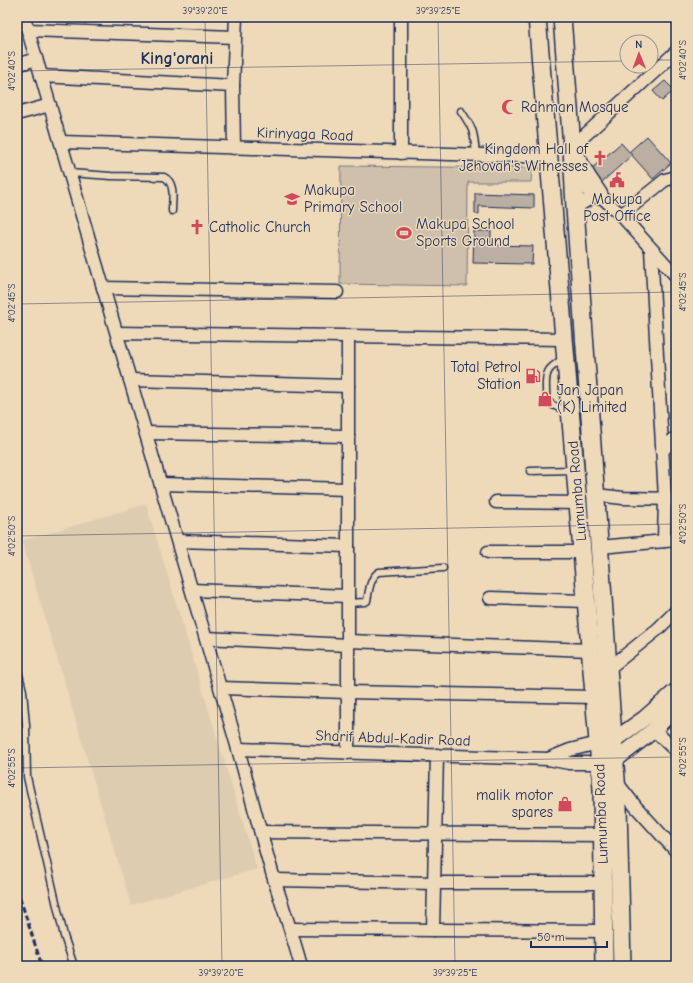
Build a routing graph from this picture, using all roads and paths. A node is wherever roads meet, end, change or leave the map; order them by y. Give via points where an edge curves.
1 (24, 17) edge
2 (236, 17) edge
3 (401, 17) edge
4 (537, 17) edge
5 (562, 17) edge
6 (28, 30) junction
7 (235, 37) junction
8 (676, 52) edge
9 (36, 59) junction
10 (17, 64) edge
11 (41, 76) junction
12 (233, 86) junction
13 (50, 105) junction
14 (461, 111) dead end
15 (17, 114) edge
16 (570, 122) junction
17 (547, 126) junction
18 (591, 129) junction
19 (61, 142) junction
20 (234, 148) junction
21 (572, 148) junction
22 (401, 153) junction
23 (476, 155) junction
24 (549, 157) junction
25 (70, 174) junction
26 (676, 177) edge
27 (551, 184) junction
28 (574, 184) junction
29 (598, 195) junction
30 (575, 208) junction
31 (172, 211) dead end
32 (621, 214) junction
33 (650, 249) junction
34 (676, 276) edge
35 (103, 288) junction
36 (338, 292) dead end
37 (117, 333) junction
38 (348, 336) junction
39 (564, 339) junction
40 (566, 356) junction
41 (130, 380) junction
42 (348, 386) junction
43 (570, 411) junction
44 (146, 433) junction
45 (348, 436) junction
46 (676, 437) edge
47 (662, 451) junction
48 (576, 470) junction
49 (530, 471) dead end
50 (161, 484) junction
51 (348, 489) junction
52 (596, 495) junction
53 (671, 498) edge
54 (496, 502) dead end
55 (578, 503) junction
56 (178, 541) junction
57 (670, 541) edge
58 (348, 546) junction
59 (600, 547) junction
60 (488, 552) dead end
61 (582, 552) junction
62 (443, 568) dead end
63 (192, 590) junction
64 (490, 598) dead end
65 (348, 599) junction
66 (586, 601) junction
67 (676, 611) edge
68 (206, 638) junction
69 (348, 643) junction
70 (590, 650) junction
71 (17, 666) edge
72 (608, 669) junction
73 (221, 688) junction
74 (676, 691) edge
75 (348, 692) junction
76 (594, 697) junction
77 (676, 707) edge
78 (654, 730) junction
79 (606, 741) junction
80 (238, 749) junction
81 (676, 751) edge
82 (348, 753) junction
83 (437, 755) junction
84 (548, 759) junction
85 (608, 761) junction
86 (617, 783) junction
87 (261, 832) junction
88 (435, 834) junction
89 (602, 835) junction
90 (676, 851) edge
91 (275, 880) junction
92 (434, 883) junction
93 (603, 883) junction
94 (291, 929) junction
95 (433, 930) junction
96 (604, 931) junction
97 (74, 966) edge
98 (301, 966) edge
99 (604, 966) edge
100 (622, 966) edge

1 - 6 street
2 - 7 street
3 - 22 street
4 - 17 main road, Lumumba Road
5 - 16 main road, Lumumba Road
6 - 7 street
6 - 9 street
7 - 12 street
8 - 18 street
9 - 10 street
9 - 11 street
11 - 12 street
11 - 13 street
12 - 20 street
13 - 15 street
13 - 19 street
14 - 23 lane via 472,126
16 - 17 main road
16 - 18 street
16 - 21 main road, Lumumba Road
17 - 24 main road, Lumumba Road
18 - 21 street
19 - 20 street, Kirinyaga Road
19 - 25 street
20 - 22 street, Kirinyaga Road
21 - 28 main road, Lumumba Road
21 - 29 main road
22 - 23 street, Kirinyaga Road
23 - 24 street, Kirinyaga Road
24 - 27 main road, Lumumba Road
25 - 31 lane via 168,179 171,183
25 - 35 street
26 - 32 street via 665,180
27 - 28 main road
27 - 39 main road, Lumumba Road
28 - 29 street
28 - 30 main road, Lumumba Road
29 - 30 street
29 - 32 street
30 - 52 main road, Lumumba Road
32 - 33 street
33 - 34 street
33 - 47 street
35 - 36 street
35 - 37 street
37 - 38 street
37 - 41 street
38 - 39 street
38 - 42 street
39 - 40 main road, Lumumba Road
40 - 43 main road, Lumumba Road
40 - 43 lane via 548,370 545,377 546,395 548,402 554,406
41 - 42 street
41 - 44 street
42 - 45 street
43 - 48 main road, Lumumba Road
44 - 45 street
44 - 50 street
45 - 51 street
46 - 47 street
47 - 53 street
48 - 49 lane
48 - 55 main road, Lumumba Road
50 - 51 street
50 - 56 street
51 - 58 street
52 - 53 street
52 - 59 main road, Lumumba Road
53 - 57 street
54 - 55 street
55 - 61 main road, Lumumba Road
56 - 58 street
56 - 63 street
57 - 59 street
58 - 65 street
59 - 72 main road, Lumumba Road
60 - 61 street
61 - 66 main road, Lumumba Road
62 - 65 lane via 380,572 372,578 367,601
63 - 65 street
63 - 68 street
64 - 66 street
65 - 69 street
66 - 70 main road, Lumumba Road
67 - 72 street via 658,629
68 - 69 street
68 - 73 street
69 - 70 street
69 - 75 street
70 - 76 main road, Lumumba Road
71 - 97 lane via 23,692 26,725 27,777 64,936
72 - 79 main road, Lumumba Road
73 - 75 street
73 - 80 street
74 - 79 street via 645,718
75 - 76 street
75 - 82 street
76 - 79 main road, Lumumba Road
77 - 78 street
78 - 81 street
78 - 85 street
79 - 84 street, Sharif Abdul-Kadir Road via 570,750
79 - 85 main road, Lumumba Road
80 - 82 street, Sharif Abdul-Kadir Road
80 - 87 street
82 - 83 street, Sharif Abdul-Kadir Road
83 - 84 street, Sharif Abdul-Kadir Road
83 - 88 street
84 - 85 street, Sharif Abdul-Kadir Road via 570,763
85 - 86 main road, Lumumba Road
85 - 89 main road, Lumumba Road via 602,789
86 - 90 street
86 - 100 main road, Lumumba Road
87 - 88 street
87 - 91 street
88 - 89 street
88 - 92 street
89 - 93 main road, Lumumba Road
91 - 92 street
91 - 94 street
92 - 93 street
92 - 95 street
93 - 96 main road, Lumumba Road
94 - 95 street
94 - 98 street
95 - 96 street
96 - 99 main road, Lumumba Road

